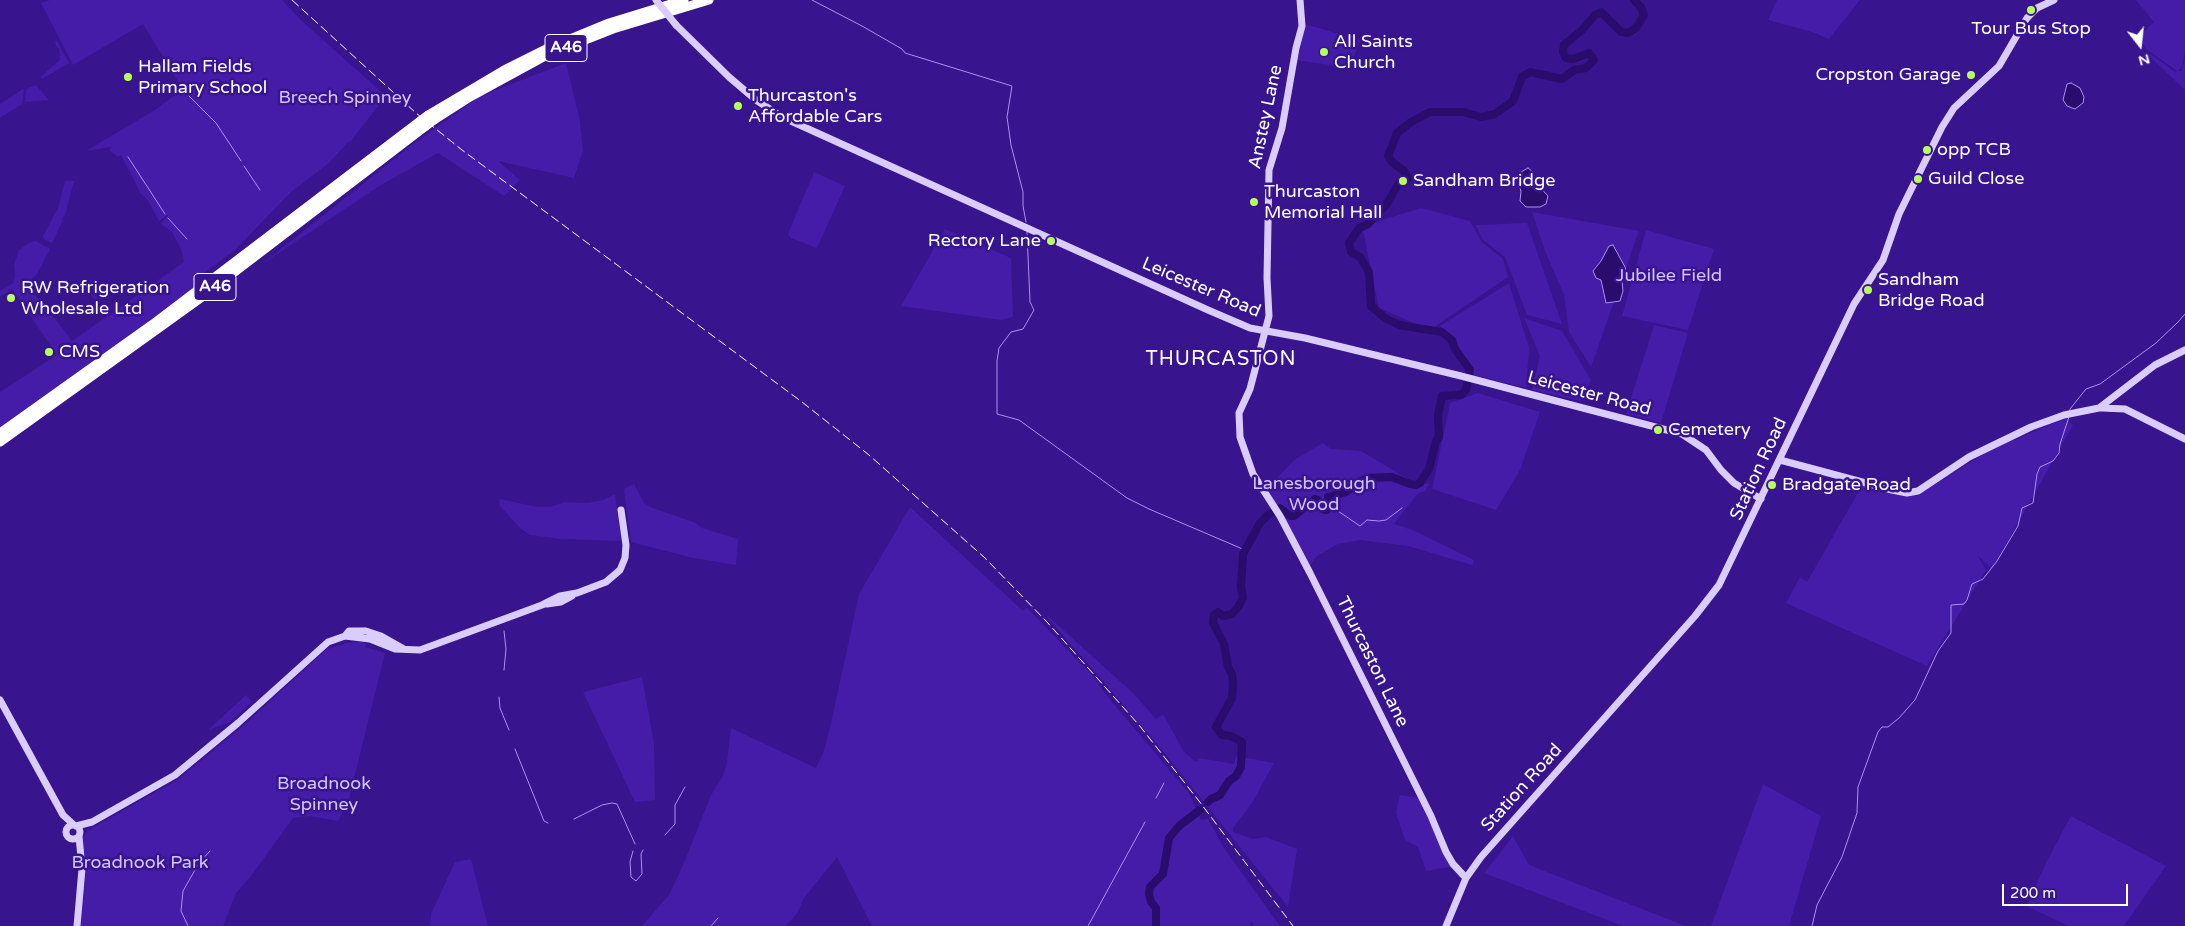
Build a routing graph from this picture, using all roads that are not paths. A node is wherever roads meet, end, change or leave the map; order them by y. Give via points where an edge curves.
1 (656, 0) edge
2 (684, 0) edge
3 (708, 0) edge
4 (1300, 0) edge
5 (2054, 0) edge
6 (431, 118) junction
7 (423, 124) junction
8 (1264, 330) junction
9 (2185, 350) edge
10 (2119, 394) junction
11 (2099, 408) junction
12 (2125, 409) junction
13 (0, 433) edge
14 (2185, 439) edge
15 (0, 442) edge
16 (1248, 460) joint
17 (1780, 460) junction
18 (1762, 498) junction
19 (621, 510) dead end
20 (0, 700) edge
21 (64, 815) junction
22 (92, 822) junction
23 (75, 826) junction
24 (66, 832) junction
25 (79, 835) junction
26 (71, 839) junction
27 (80, 854) junction
28 (1466, 878) junction
29 (77, 926) edge
30 (1446, 926) edge

1 - 8 street, Leicester Road, bridge via 676,25 729,77 782,117 1208,310 1250,328
2 - 6 highway, A46 via 608,23 546,49 504,70
3 - 6 highway, A46 via 613,29 547,56
4 - 8 street, Anstey Lane via 1302,26 1282,128 1268,170 1269,316
5 - 17 street, Station Road via 2037,8 2027,18 1999,66 1954,108 1942,127 1899,214 1882,260 1854,304
6 - 7 highway, A46, bridge
7 - 13 highway, A46
7 - 15 highway, A46 via 202,297
8 - 16 street, Anstey Lane via 1252,380 1238,415 1240,437
8 - 18 street, Leicester Road via 1461,376 1682,434 1706,450 1734,484
9 - 10 street via 2155,365
10 - 11 street
10 - 12 street
11 - 12 street
11 - 17 street via 2064,415 2031,427 1959,462 1913,492 1892,490
12 - 14 street
16 - 28 street, Thurcaston Lane via 1317,586 1446,852
17 - 18 street, Station Road
18 - 28 street, Station Road via 1709,600 1481,857
19 - 22 street via 626,550 622,567 610,580 420,650 404,649 366,631 349,632 321,646 178,773
20 - 21 street
21 - 23 street
21 - 24 street
22 - 23 street
22 - 25 street
23 - 24 street
23 - 25 street
24 - 26 street
25 - 26 street
25 - 27 street
26 - 27 street
27 - 29 street via 82,875
28 - 30 street, Station Road

